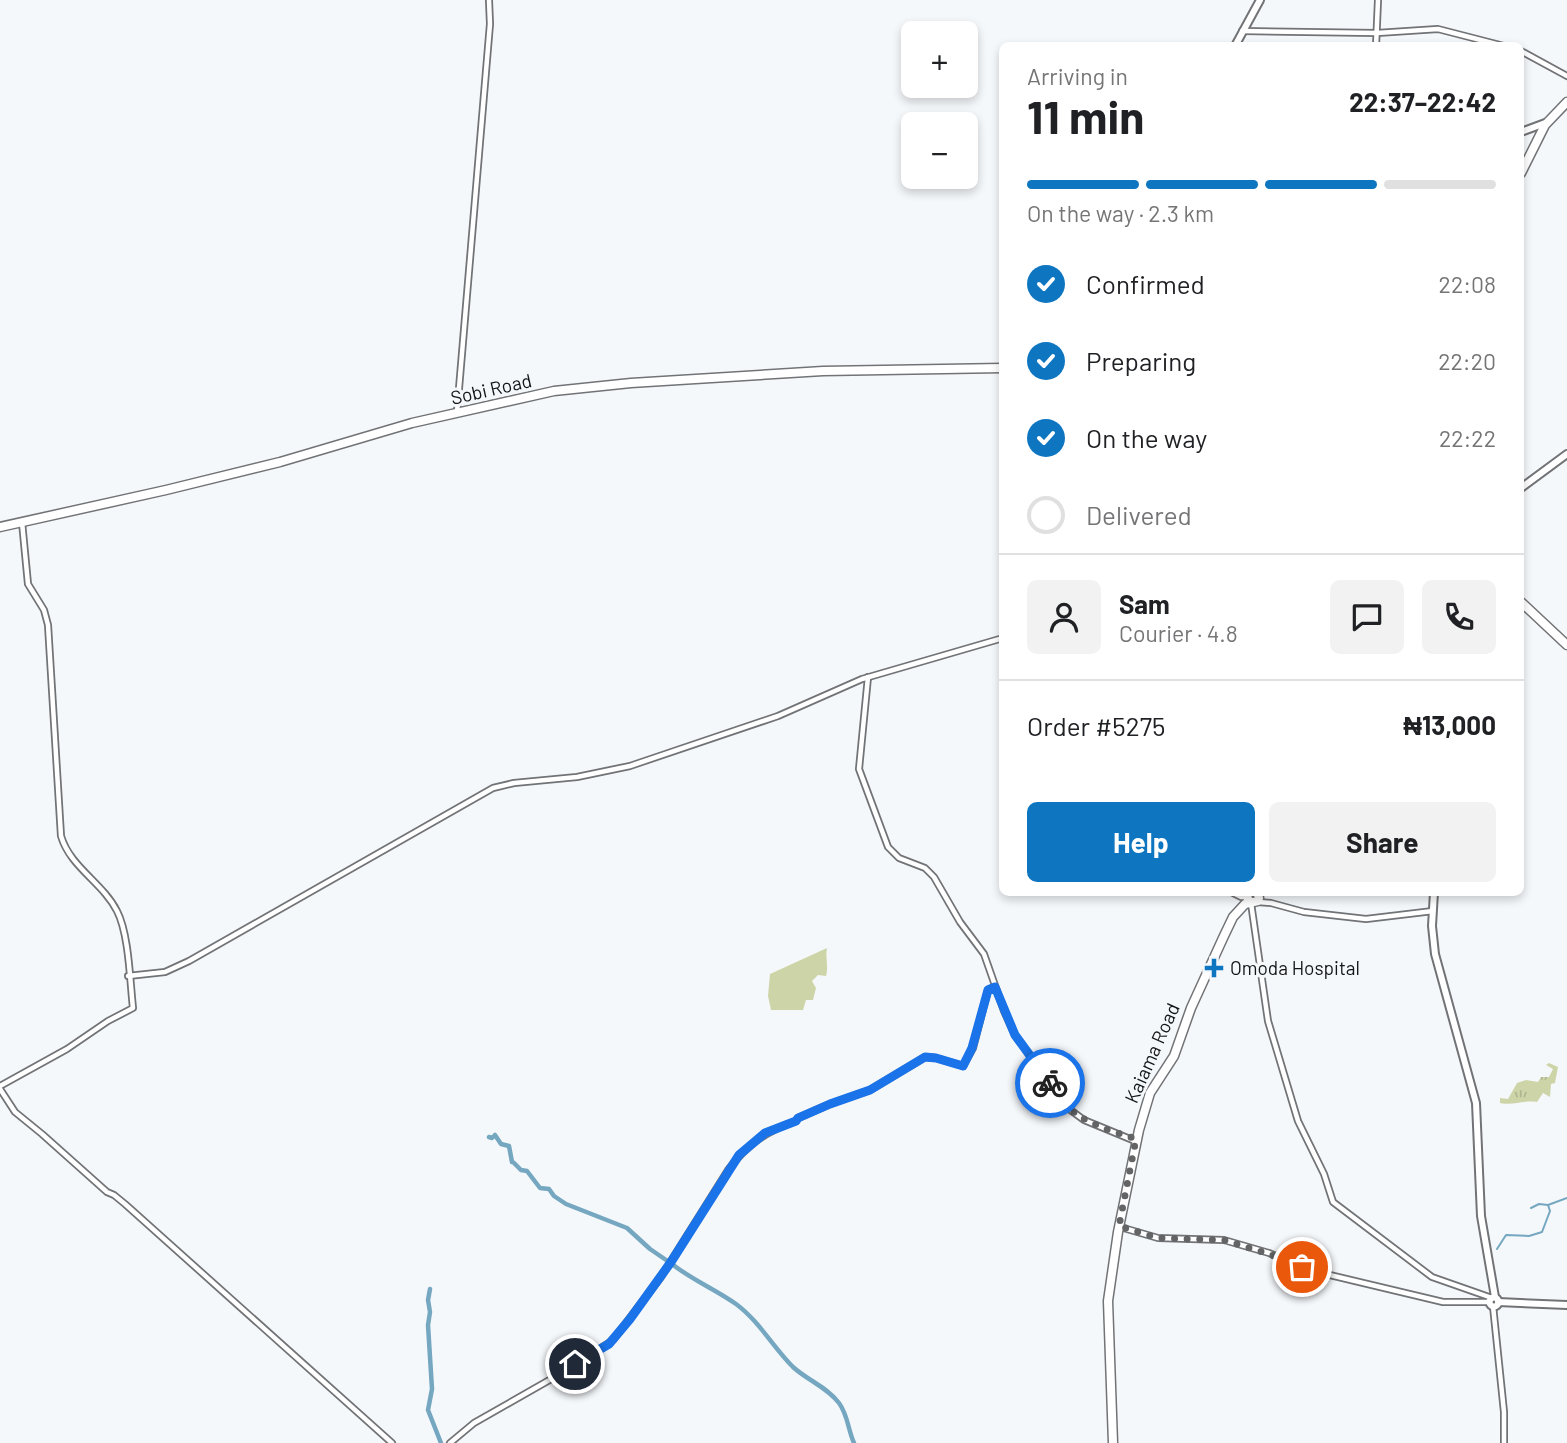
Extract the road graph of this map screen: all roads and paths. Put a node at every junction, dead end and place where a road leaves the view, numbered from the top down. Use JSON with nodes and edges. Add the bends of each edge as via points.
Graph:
{"nodes":[{"id":1,"x":489,"y":0,"type":"edge"},
{"id":2,"x":1259,"y":0,"type":"edge"},
{"id":3,"x":1378,"y":0,"type":"edge"},
{"id":4,"x":1242,"y":31,"type":"junction"},
{"id":5,"x":1377,"y":33,"type":"junction"},
{"id":6,"x":1235,"y":42,"type":"edge"},
{"id":7,"x":1376,"y":42,"type":"edge"},
{"id":8,"x":1488,"y":42,"type":"edge"},
{"id":9,"x":1524,"y":53,"type":"edge"},
{"id":10,"x":1567,"y":76,"type":"edge"},
{"id":11,"x":1567,"y":100,"type":"edge"},
{"id":12,"x":1545,"y":124,"type":"junction"},
{"id":13,"x":1524,"y":132,"type":"edge"},
{"id":14,"x":1524,"y":165,"type":"edge"},
{"id":15,"x":999,"y":368,"type":"edge"},
{"id":16,"x":457,"y":413,"type":"junction"},
{"id":17,"x":1567,"y":454,"type":"edge"},
{"id":18,"x":1524,"y":486,"type":"edge"},
{"id":19,"x":22,"y":522,"type":"junction"},
{"id":20,"x":0,"y":527,"type":"edge"},
{"id":21,"x":1524,"y":606,"type":"edge"},
{"id":22,"x":999,"y":639,"type":"edge"},
{"id":23,"x":1567,"y":647,"type":"edge"},
{"id":24,"x":868,"y":677,"type":"junction"},
{"id":25,"x":1434,"y":896,"type":"edge"},
{"id":26,"x":1254,"y":898,"type":"edge"},
{"id":27,"x":1433,"y":911,"type":"junction"},
{"id":28,"x":128,"y":976,"type":"junction"},
{"id":29,"x":995,"y":987,"type":"junction"},
{"id":30,"x":0,"y":1087,"type":"edge"},
{"id":31,"x":1135,"y":1140,"type":"junction"},
{"id":32,"x":1118,"y":1226,"type":"junction"},
{"id":33,"x":1493,"y":1300,"type":"junction"},
{"id":34,"x":1567,"y":1305,"type":"edge"},
{"id":35,"x":392,"y":1443,"type":"edge"},
{"id":36,"x":450,"y":1443,"type":"edge"},
{"id":37,"x":1112,"y":1443,"type":"edge"},
{"id":38,"x":1504,"y":1443,"type":"edge"}],
"edges":[{"from":1,"to":16,"type":"street"},
{"from":2,"to":4,"type":"main road"},
{"from":3,"to":5,"type":"street"},
{"from":4,"to":5,"type":"street"},
{"from":4,"to":6,"type":"main road"},
{"from":5,"to":7,"type":"street"},
{"from":5,"to":8,"type":"street","via":[[1438,29]]},
{"from":9,"to":10,"type":"street"},
{"from":11,"to":12,"type":"highway"},
{"from":12,"to":13,"type":"main road"},
{"from":12,"to":14,"type":"highway"},
{"from":15,"to":16,"type":"highway","name":"Sobi Road","via":[[843,370],[572,388]]},
{"from":16,"to":19,"type":"highway","name":"Sobi Road","via":[[140,497]]},
{"from":17,"to":18,"type":"main road"},
{"from":19,"to":20,"type":"highway","name":"Sobi Road"},
{"from":19,"to":28,"type":"street","via":[[29,584],[48,625],[61,836],[78,865],[117,911]]},
{"from":21,"to":23,"type":"highway"},
{"from":22,"to":24,"type":"street"},
{"from":24,"to":28,"type":"street","via":[[778,716],[629,766],[496,787],[189,961],[165,971]]},
{"from":24,"to":29,"type":"street","via":[[859,769],[878,821],[894,854],[934,877],[982,952]]},
{"from":25,"to":27,"type":"main road"},
{"from":26,"to":27,"type":"street","via":[[1304,912],[1366,919]]},
{"from":26,"to":31,"type":"highway","name":"Kaiama Road","via":[[1236,914],[1223,938],[1174,1056],[1148,1097]]},
{"from":26,"to":33,"type":"street","via":[[1268,1021],[1298,1121],[1331,1199],[1432,1277]]},
{"from":27,"to":33,"type":"main road","via":[[1435,954],[1476,1103],[1481,1216]]},
{"from":28,"to":30,"type":"street","via":[[132,1010]]},
{"from":29,"to":31,"type":"street","via":[[1015,1035],[1069,1109],[1084,1120]]},
{"from":29,"to":36,"type":"street","via":[[988,990],[963,1066],[925,1057],[870,1090],[755,1140],[739,1155],[661,1277],[613,1339],[474,1423]]},
{"from":30,"to":35,"type":"street","via":[[20,1117],[125,1204]]},
{"from":31,"to":32,"type":"highway","name":"Kaiama Road"},
{"from":32,"to":33,"type":"street","via":[[1158,1238],[1224,1240],[1309,1270],[1443,1302]]},
{"from":32,"to":37,"type":"highway","name":"Kaiama Road","via":[[1108,1309]]},
{"from":33,"to":34,"type":"main road"},
{"from":33,"to":38,"type":"street"}]}
